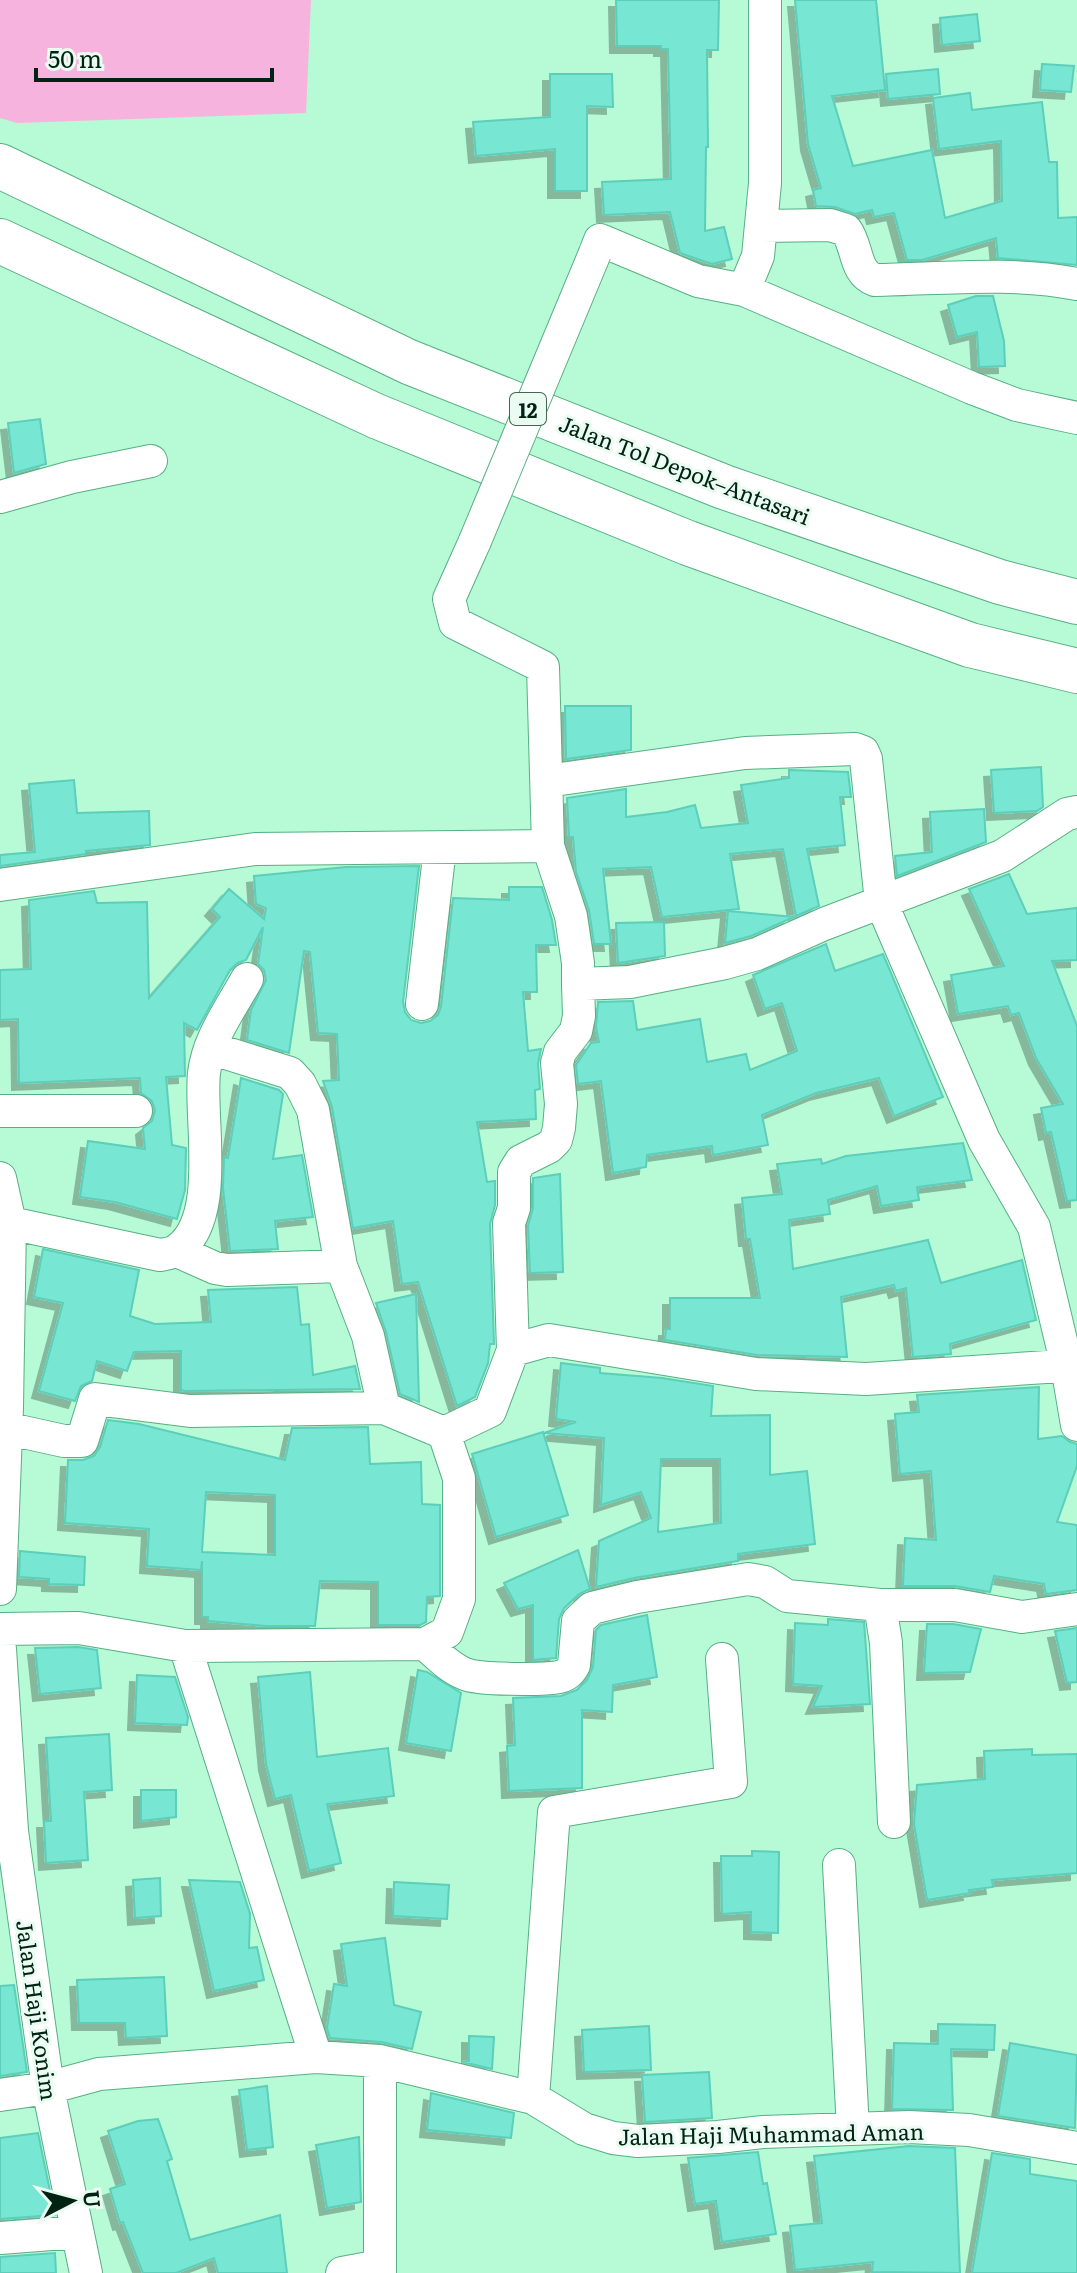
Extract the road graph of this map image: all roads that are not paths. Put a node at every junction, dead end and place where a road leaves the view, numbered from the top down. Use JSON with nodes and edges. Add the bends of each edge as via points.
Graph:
{"nodes":[{"id":1,"x":765,"y":0,"type":"edge"},
{"id":2,"x":0,"y":166,"type":"edge"},
{"id":3,"x":762,"y":226,"type":"junction"},
{"id":4,"x":0,"y":241,"type":"edge"},
{"id":5,"x":1077,"y":284,"type":"edge"},
{"id":6,"x":744,"y":290,"type":"junction"},
{"id":7,"x":1077,"y":418,"type":"edge"},
{"id":8,"x":151,"y":461,"type":"dead end"},
{"id":9,"x":0,"y":497,"type":"edge"},
{"id":10,"x":1077,"y":602,"type":"edge"},
{"id":11,"x":1077,"y":671,"type":"edge"},
{"id":12,"x":547,"y":781,"type":"junction"},
{"id":13,"x":1077,"y":812,"type":"edge"},
{"id":14,"x":548,"y":846,"type":"junction"},
{"id":15,"x":440,"y":848,"type":"junction"},
{"id":16,"x":0,"y":885,"type":"edge"},
{"id":17,"x":881,"y":902,"type":"junction"},
{"id":18,"x":247,"y":979,"type":"dead end"},
{"id":19,"x":578,"y":984,"type":"junction"},
{"id":20,"x":422,"y":1004,"type":"dead end"},
{"id":21,"x":210,"y":1048,"type":"junction"},
{"id":22,"x":0,"y":1111,"type":"edge"},
{"id":23,"x":136,"y":1111,"type":"dead end"},
{"id":24,"x":0,"y":1178,"type":"edge"},
{"id":25,"x":10,"y":1223,"type":"junction"},
{"id":26,"x":177,"y":1251,"type":"junction"},
{"id":27,"x":341,"y":1266,"type":"junction"},
{"id":28,"x":513,"y":1350,"type":"junction"},
{"id":29,"x":1072,"y":1366,"type":"edge"},
{"id":30,"x":384,"y":1408,"type":"junction"},
{"id":31,"x":4,"y":1414,"type":"edge"},
{"id":32,"x":1077,"y":1425,"type":"edge"},
{"id":33,"x":444,"y":1433,"type":"junction"},
{"id":34,"x":0,"y":1589,"type":"edge"},
{"id":35,"x":880,"y":1605,"type":"junction"},
{"id":36,"x":1077,"y":1609,"type":"edge"},
{"id":37,"x":0,"y":1629,"type":"edge"},
{"id":38,"x":425,"y":1644,"type":"junction"},
{"id":39,"x":185,"y":1646,"type":"junction"},
{"id":40,"x":0,"y":1649,"type":"edge"},
{"id":41,"x":722,"y":1659,"type":"dead end"},
{"id":42,"x":894,"y":1822,"type":"dead end"},
{"id":43,"x":6,"y":1831,"type":"edge"},
{"id":44,"x":839,"y":1865,"type":"dead end"},
{"id":45,"x":316,"y":2057,"type":"junction"},
{"id":46,"x":380,"y":2061,"type":"junction"},
{"id":47,"x":48,"y":2088,"type":"junction"},
{"id":48,"x":0,"y":2095,"type":"edge"},
{"id":49,"x":533,"y":2098,"type":"junction"},
{"id":50,"x":853,"y":2129,"type":"junction"},
{"id":51,"x":1077,"y":2148,"type":"edge"},
{"id":52,"x":77,"y":2232,"type":"junction"},
{"id":53,"x":0,"y":2238,"type":"edge"},
{"id":54,"x":380,"y":2270,"type":"edge"},
{"id":55,"x":86,"y":2273,"type":"edge"},
{"id":56,"x":342,"y":2273,"type":"edge"}],
"edges":[{"from":1,"to":3,"type":"street"},
{"from":2,"to":10,"type":"highway","name":"Jalan Tol Depok–Antasari","number":"12","via":[[409,362],[724,487],[1000,582]]},
{"from":3,"to":5,"type":"street","via":[[830,225],[846,230],[861,269],[875,280],[1030,277]]},
{"from":3,"to":6,"type":"street","via":[[758,256]]},
{"from":4,"to":11,"type":"highway","via":[[376,416],[688,543],[970,645]]},
{"from":6,"to":7,"type":"street","via":[[972,388]]},
{"from":6,"to":12,"type":"street","bridge":true,"via":[[698,281],[600,240],[449,599],[455,623],[543,667]]},
{"from":8,"to":9,"type":"street"},
{"from":12,"to":14,"type":"street"},
{"from":12,"to":17,"type":"street","via":[[745,753],[861,750]]},
{"from":13,"to":17,"type":"street","via":[[1002,856]]},
{"from":14,"to":15,"type":"street"},
{"from":14,"to":19,"type":"street","via":[[571,916]]},
{"from":15,"to":16,"type":"street","via":[[255,849]]},
{"from":15,"to":20,"type":"street"},
{"from":17,"to":19,"type":"street","via":[[725,963],[630,982]]},
{"from":17,"to":29,"type":"street","via":[[984,1140],[1034,1227]]},
{"from":18,"to":21,"type":"street"},
{"from":19,"to":28,"type":"street","via":[[576,1031],[557,1063],[561,1104],[556,1140],[521,1161],[514,1172],[509,1223]]},
{"from":21,"to":26,"type":"street","via":[[204,1074],[203,1202],[193,1231]]},
{"from":21,"to":27,"type":"street","via":[[290,1073],[300,1084],[313,1110]]},
{"from":22,"to":23,"type":"street"},
{"from":24,"to":25,"type":"street"},
{"from":25,"to":26,"type":"street","via":[[160,1255]]},
{"from":25,"to":31,"type":"street"},
{"from":26,"to":27,"type":"street","via":[[227,1270]]},
{"from":27,"to":30,"type":"street","via":[[368,1336]]},
{"from":28,"to":29,"type":"street","via":[[549,1340],[756,1374],[866,1379]]},
{"from":28,"to":33,"type":"street","via":[[490,1411]]},
{"from":29,"to":32,"type":"street"},
{"from":30,"to":31,"type":"street","via":[[190,1411],[95,1399],[82,1441],[64,1441]]},
{"from":30,"to":33,"type":"street"},
{"from":31,"to":34,"type":"street"},
{"from":33,"to":38,"type":"street","via":[[459,1478],[459,1599],[447,1632]]},
{"from":35,"to":36,"type":"street","via":[[955,1605],[1022,1617]]},
{"from":35,"to":38,"type":"street","via":[[787,1596],[765,1582],[748,1579],[637,1597],[592,1608],[578,1621],[574,1665],[559,1677],[466,1675]]},
{"from":35,"to":42,"type":"street"},
{"from":37,"to":39,"type":"street","via":[[79,1628]]},
{"from":38,"to":39,"type":"street"},
{"from":39,"to":45,"type":"street"},
{"from":40,"to":43,"type":"street","name":"Jalan Haji Konim"},
{"from":41,"to":49,"type":"street","via":[[731,1782],[554,1812]]},
{"from":43,"to":47,"type":"street","name":"Jalan Haji Konim"},
{"from":44,"to":50,"type":"street"},
{"from":45,"to":46,"type":"street","name":"Jalan Haji Muhammad Aman"},
{"from":45,"to":47,"type":"street","name":"Jalan Haji Muhammad Aman","via":[[99,2074]]},
{"from":46,"to":49,"type":"street","name":"Jalan Haji Muhammad Aman"},
{"from":46,"to":54,"type":"street"},
{"from":47,"to":48,"type":"street","name":"Jalan Haji Muhammad Aman"},
{"from":47,"to":52,"type":"street","name":"Jalan Haji Konim"},
{"from":49,"to":50,"type":"street","name":"Jalan Haji Muhammad Aman","via":[[584,2129],[613,2138]]},
{"from":50,"to":51,"type":"street","name":"Jalan Haji Muhammad Aman","via":[[969,2130]]},
{"from":52,"to":53,"type":"street"},
{"from":52,"to":55,"type":"street","name":"Jalan Haji Konim"},
{"from":54,"to":56,"type":"street"}]}
